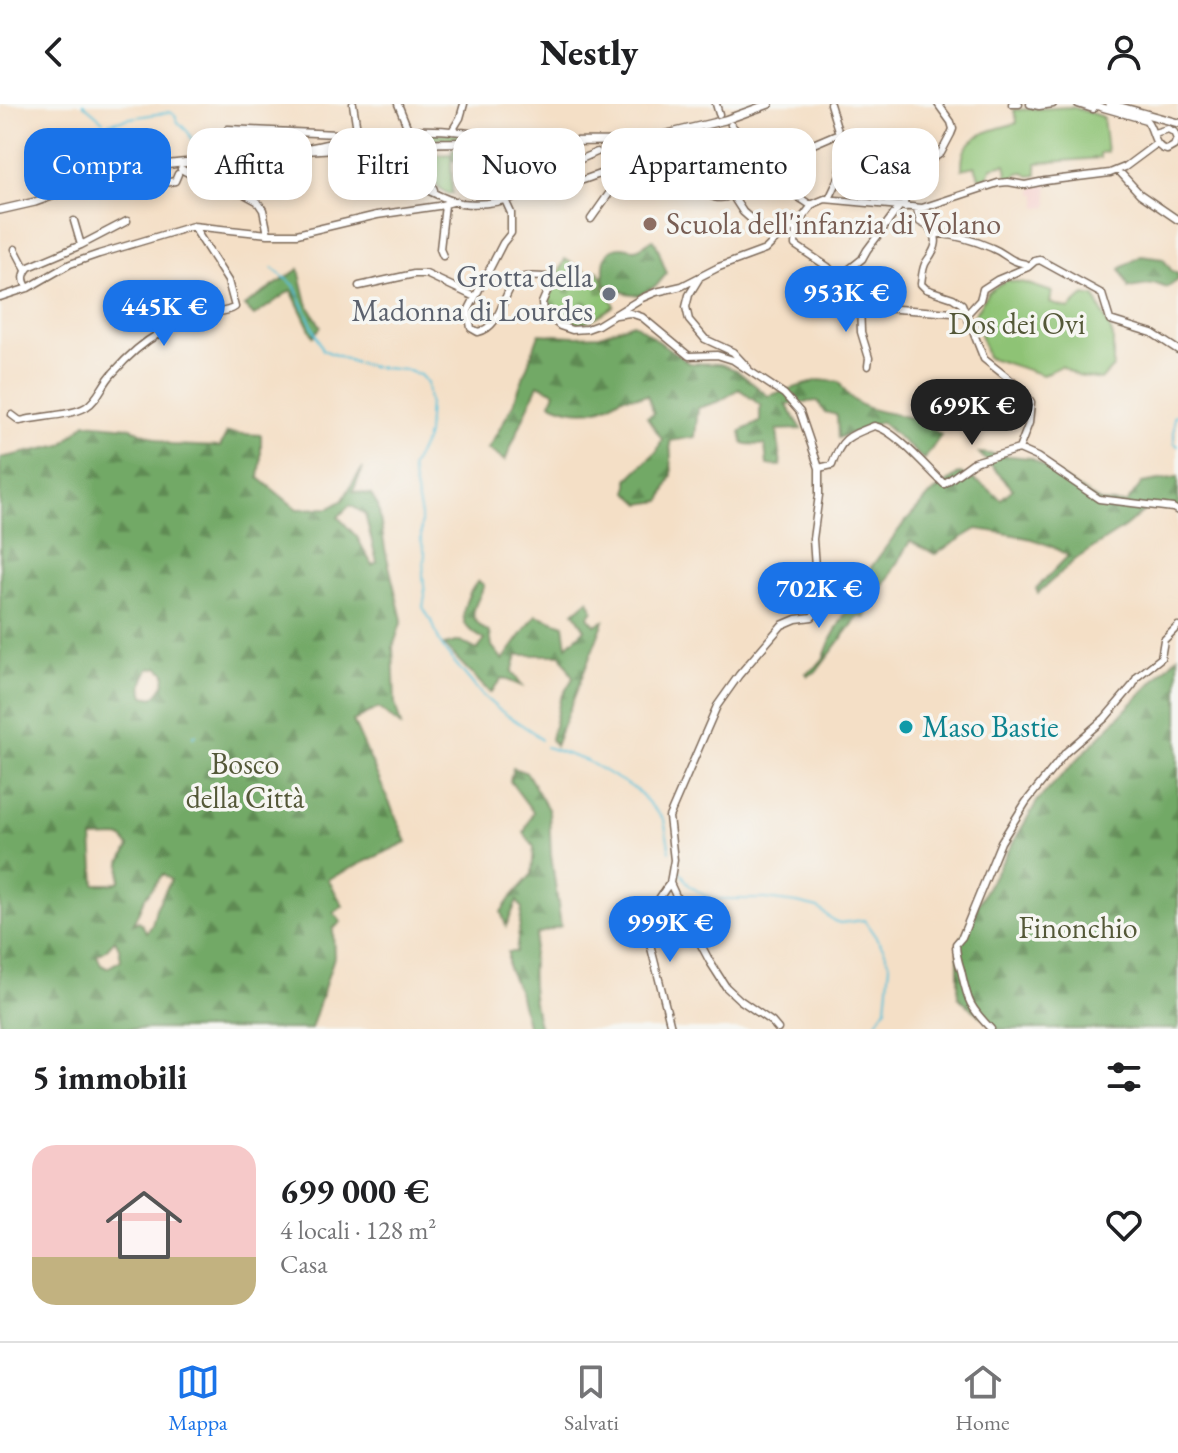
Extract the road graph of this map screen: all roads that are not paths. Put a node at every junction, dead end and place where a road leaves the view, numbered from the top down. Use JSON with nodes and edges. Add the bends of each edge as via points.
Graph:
{"nodes":[{"id":1,"x":353,"y":104,"type":"edge"},
{"id":2,"x":398,"y":104,"type":"edge"},
{"id":3,"x":464,"y":104,"type":"edge"},
{"id":4,"x":716,"y":104,"type":"edge"},
{"id":5,"x":769,"y":104,"type":"edge"},
{"id":6,"x":830,"y":104,"type":"edge"},
{"id":7,"x":938,"y":104,"type":"edge"},
{"id":8,"x":1012,"y":104,"type":"edge"},
{"id":9,"x":1019,"y":104,"type":"edge"},
{"id":10,"x":1030,"y":104,"type":"edge"},
{"id":11,"x":1053,"y":104,"type":"edge"},
{"id":12,"x":1078,"y":104,"type":"edge"},
{"id":13,"x":1090,"y":104,"type":"edge"},
{"id":14,"x":1110,"y":104,"type":"edge"},
{"id":15,"x":719,"y":114,"type":"dead end"},
{"id":16,"x":1125,"y":114,"type":"junction"},
{"id":17,"x":1178,"y":123,"type":"edge"},
{"id":18,"x":731,"y":125,"type":"dead end"},
{"id":19,"x":356,"y":128,"type":"edge"},
{"id":20,"x":408,"y":128,"type":"edge"},
{"id":21,"x":734,"y":128,"type":"edge"},
{"id":22,"x":837,"y":128,"type":"edge"},
{"id":23,"x":437,"y":131,"type":"edge"},
{"id":24,"x":452,"y":131,"type":"joint"},
{"id":25,"x":1154,"y":133,"type":"junction"},
{"id":26,"x":1177,"y":138,"type":"edge"},
{"id":27,"x":585,"y":142,"type":"edge"},
{"id":28,"x":453,"y":143,"type":"edge"},
{"id":29,"x":1156,"y":144,"type":"junction"},
{"id":30,"x":312,"y":150,"type":"edge"},
{"id":31,"x":1167,"y":150,"type":"junction"},
{"id":32,"x":1178,"y":150,"type":"edge"},
{"id":33,"x":597,"y":152,"type":"dead end"},
{"id":34,"x":585,"y":157,"type":"edge"},
{"id":35,"x":187,"y":162,"type":"edge"},
{"id":36,"x":1118,"y":170,"type":"junction"},
{"id":37,"x":171,"y":182,"type":"edge"},
{"id":38,"x":832,"y":192,"type":"edge"},
{"id":39,"x":437,"y":193,"type":"edge"},
{"id":40,"x":829,"y":199,"type":"junction"},
{"id":41,"x":505,"y":200,"type":"joint"},
{"id":42,"x":604,"y":200,"type":"edge"},
{"id":43,"x":735,"y":200,"type":"edge"},
{"id":44,"x":803,"y":200,"type":"edge"},
{"id":45,"x":456,"y":201,"type":"junction"},
{"id":46,"x":813,"y":204,"type":"junction"},
{"id":47,"x":445,"y":205,"type":"junction"},
{"id":48,"x":902,"y":206,"type":"junction"},
{"id":49,"x":917,"y":209,"type":"junction"},
{"id":50,"x":0,"y":210,"type":"edge"},
{"id":51,"x":591,"y":219,"type":"dead end"},
{"id":52,"x":1178,"y":220,"type":"edge"},
{"id":53,"x":74,"y":221,"type":"dead end"},
{"id":54,"x":127,"y":221,"type":"dead end"},
{"id":55,"x":193,"y":226,"type":"junction"},
{"id":56,"x":796,"y":226,"type":"junction"},
{"id":57,"x":935,"y":233,"type":"junction"},
{"id":58,"x":268,"y":234,"type":"junction"},
{"id":59,"x":775,"y":240,"type":"junction"},
{"id":60,"x":81,"y":245,"type":"junction"},
{"id":61,"x":15,"y":249,"type":"dead end"},
{"id":62,"x":443,"y":256,"type":"dead end"},
{"id":63,"x":1028,"y":267,"type":"junction"},
{"id":64,"x":26,"y":270,"type":"junction"},
{"id":65,"x":700,"y":277,"type":"junction"},
{"id":66,"x":838,"y":278,"type":"junction"},
{"id":67,"x":359,"y":286,"type":"dead end"},
{"id":68,"x":28,"y":288,"type":"junction"},
{"id":69,"x":0,"y":297,"type":"edge"},
{"id":70,"x":475,"y":297,"type":"junction"},
{"id":71,"x":860,"y":303,"type":"junction"},
{"id":72,"x":967,"y":314,"type":"junction"},
{"id":73,"x":608,"y":319,"type":"junction"},
{"id":74,"x":1178,"y":350,"type":"edge"},
{"id":75,"x":868,"y":366,"type":"dead end"},
{"id":76,"x":750,"y":373,"type":"junction"},
{"id":77,"x":12,"y":415,"type":"dead end"},
{"id":78,"x":1019,"y":449,"type":"junction"},
{"id":79,"x":819,"y":468,"type":"junction"},
{"id":80,"x":1178,"y":511,"type":"edge"},
{"id":81,"x":1178,"y":626,"type":"edge"},
{"id":82,"x":670,"y":883,"type":"junction"},
{"id":83,"x":669,"y":1029,"type":"edge"},
{"id":84,"x":778,"y":1029,"type":"edge"},
{"id":85,"x":991,"y":1029,"type":"edge"}],
"edges":[{"from":1,"to":19,"type":"street"},
{"from":2,"to":20,"type":"street"},
{"from":3,"to":24,"type":"street"},
{"from":4,"to":15,"type":"street"},
{"from":5,"to":27,"type":"main road","via":[[655,137]]},
{"from":6,"to":22,"type":"street"},
{"from":7,"to":48,"type":"street","via":[[953,129],[941,153],[914,172]]},
{"from":8,"to":9,"type":"street"},
{"from":10,"to":11,"type":"street"},
{"from":12,"to":16,"type":"street"},
{"from":13,"to":16,"type":"street"},
{"from":14,"to":17,"type":"main road"},
{"from":16,"to":25,"type":"street","via":[[1146,120]]},
{"from":18,"to":21,"type":"street"},
{"from":23,"to":24,"type":"street"},
{"from":25,"to":26,"type":"street","via":[[1168,129]]},
{"from":25,"to":29,"type":"street"},
{"from":26,"to":31,"type":"street"},
{"from":28,"to":30,"type":"main road","bridge":true},
{"from":29,"to":31,"type":"street"},
{"from":29,"to":36,"type":"street"},
{"from":31,"to":32,"type":"street"},
{"from":33,"to":34,"type":"street"},
{"from":35,"to":50,"type":"main road","via":[[133,169]]},
{"from":36,"to":49,"type":"street","via":[[1025,185],[998,183]]},
{"from":36,"to":52,"type":"street","via":[[1140,194]]},
{"from":37,"to":58,"type":"street","via":[[179,172],[235,189],[257,201]]},
{"from":38,"to":40,"type":"street"},
{"from":39,"to":45,"type":"street"},
{"from":40,"to":46,"type":"street"},
{"from":40,"to":48,"type":"street"},
{"from":41,"to":45,"type":"street"},
{"from":41,"to":70,"type":"street","via":[[511,233]]},
{"from":42,"to":51,"type":"street"},
{"from":43,"to":59,"type":"street"},
{"from":44,"to":46,"type":"street"},
{"from":45,"to":47,"type":"street"},
{"from":46,"to":56,"type":"street"},
{"from":47,"to":58,"type":"street","via":[[297,234]]},
{"from":47,"to":62,"type":"street"},
{"from":48,"to":49,"type":"street"},
{"from":48,"to":66,"type":"street","via":[[862,259]]},
{"from":49,"to":57,"type":"street","via":[[920,222]]},
{"from":53,"to":60,"type":"street"},
{"from":54,"to":60,"type":"street"},
{"from":55,"to":58,"type":"street"},
{"from":55,"to":68,"type":"street","via":[[70,264]]},
{"from":55,"to":77,"type":"street","via":[[228,281],[235,307],[205,314],[149,340],[83,409],[20,421]]},
{"from":56,"to":59,"type":"street"},
{"from":56,"to":66,"type":"street","via":[[795,245]]},
{"from":57,"to":63,"type":"street","via":[[982,244]]},
{"from":57,"to":72,"type":"street","via":[[936,245],[921,284],[953,298]]},
{"from":59,"to":65,"type":"street","via":[[765,250]]},
{"from":60,"to":64,"type":"street"},
{"from":61,"to":64,"type":"street"},
{"from":63,"to":72,"type":"street","via":[[983,289]]},
{"from":63,"to":74,"type":"street","via":[[1040,260],[1102,294],[1110,320],[1152,333]]},
{"from":64,"to":68,"type":"street"},
{"from":65,"to":73,"type":"street","via":[[642,298]]},
{"from":65,"to":76,"type":"street","via":[[689,295],[689,320],[705,339],[733,352]]},
{"from":66,"to":71,"type":"street","via":[[844,292]]},
{"from":67,"to":70,"type":"street","via":[[426,274]]},
{"from":68,"to":69,"type":"street"},
{"from":70,"to":73,"type":"street","via":[[468,320],[478,332],[493,323],[524,276],[546,277],[543,312],[560,326],[587,329]]},
{"from":71,"to":72,"type":"street"},
{"from":71,"to":75,"type":"street"},
{"from":72,"to":78,"type":"street","via":[[984,359],[1031,402]]},
{"from":73,"to":76,"type":"street","via":[[630,313],[642,317],[689,356],[717,355]]},
{"from":76,"to":79,"type":"street","via":[[784,394],[800,412]]},
{"from":78,"to":79,"type":"street","via":[[974,462],[944,484],[904,445],[874,426],[843,441],[832,465]]},
{"from":78,"to":80,"type":"street","via":[[1099,499]]},
{"from":79,"to":82,"type":"street","via":[[813,539],[818,610],[812,617],[782,625],[717,706],[669,817],[674,860]]},
{"from":81,"to":85,"type":"street","via":[[1164,640],[1161,658],[1055,764],[1001,842],[956,944],[970,1005]]},
{"from":82,"to":83,"type":"street","via":[[648,925]]},
{"from":82,"to":84,"type":"street","via":[[726,987]]}]}
